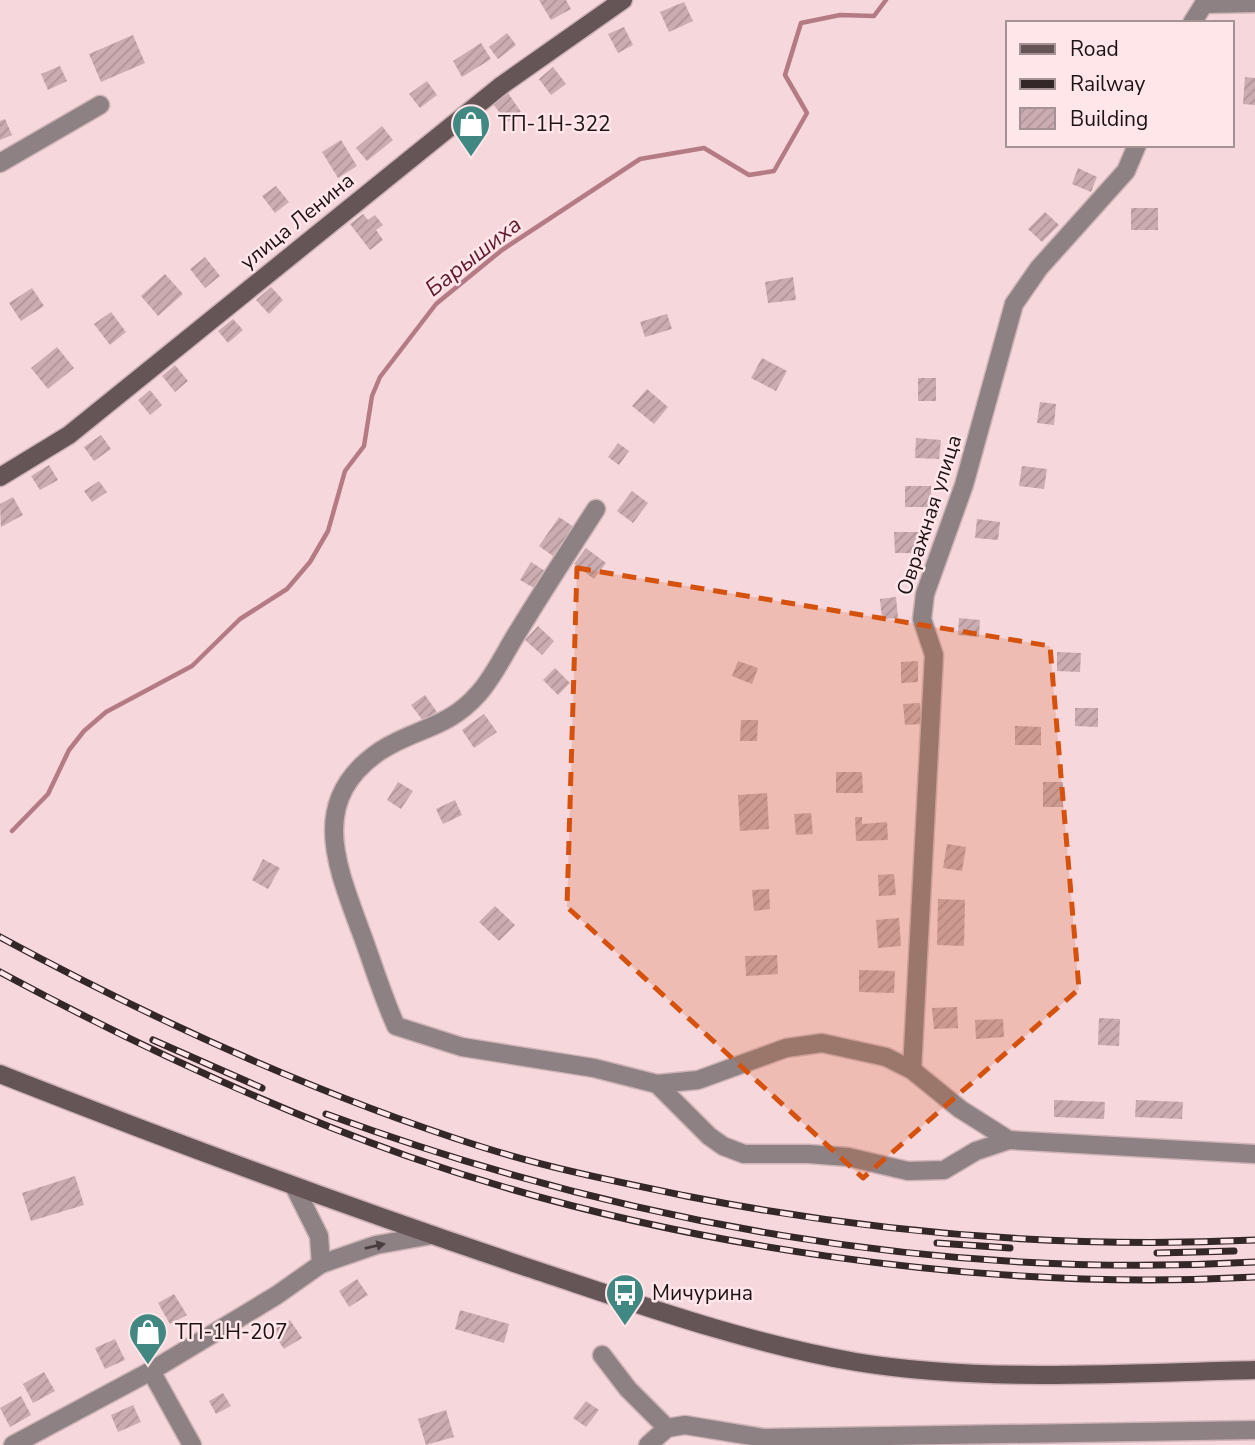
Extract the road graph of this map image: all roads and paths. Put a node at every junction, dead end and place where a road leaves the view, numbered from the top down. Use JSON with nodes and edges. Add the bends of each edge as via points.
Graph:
{"nodes":[{"id":1,"x":623,"y":0,"type":"edge"},
{"id":2,"x":1204,"y":2,"type":"edge"},
{"id":3,"x":1255,"y":3,"type":"edge"},
{"id":4,"x":1193,"y":21,"type":"edge"},
{"id":5,"x":100,"y":105,"type":"dead end"},
{"id":6,"x":1136,"y":147,"type":"edge"},
{"id":7,"x":0,"y":163,"type":"edge"},
{"id":8,"x":0,"y":477,"type":"edge"},
{"id":9,"x":596,"y":509,"type":"dead end"},
{"id":10,"x":912,"y":1070,"type":"junction"},
{"id":11,"x":0,"y":1074,"type":"edge"},
{"id":12,"x":657,"y":1084,"type":"junction"},
{"id":13,"x":1009,"y":1140,"type":"junction"},
{"id":14,"x":1255,"y":1154,"type":"edge"},
{"id":15,"x":295,"y":1188,"type":"junction"},
{"id":16,"x":432,"y":1235,"type":"junction"},
{"id":17,"x":321,"y":1264,"type":"junction"},
{"id":18,"x":603,"y":1355,"type":"dead end"},
{"id":19,"x":1255,"y":1370,"type":"edge"},
{"id":20,"x":151,"y":1371,"type":"junction"},
{"id":21,"x":667,"y":1429,"type":"junction"},
{"id":22,"x":1255,"y":1430,"type":"edge"},
{"id":23,"x":13,"y":1445,"type":"edge"},
{"id":24,"x":192,"y":1445,"type":"edge"},
{"id":25,"x":648,"y":1445,"type":"edge"}],
"edges":[{"from":1,"to":8,"type":"main road","name":"улица Ленина","via":[[502,85],[69,435]]},
{"from":2,"to":3,"type":"street"},
{"from":2,"to":4,"type":"street"},
{"from":5,"to":7,"type":"street"},
{"from":6,"to":10,"type":"street","name":"Овражная улица","via":[[1126,171],[1039,268],[1014,304],[964,485],[925,594],[922,619],[934,655]]},
{"from":9,"to":12,"type":"street","via":[[480,692],[452,718],[396,741],[366,761],[345,781],[332,830],[338,871],[396,1026],[462,1047],[594,1068]]},
{"from":10,"to":12,"type":"street","via":[[886,1057],[822,1043],[786,1048],[698,1080]]},
{"from":10,"to":13,"type":"street","via":[[960,1109]]},
{"from":11,"to":15,"type":"main road"},
{"from":12,"to":13,"type":"street","via":[[709,1136],[744,1154],[848,1157],[908,1171],[944,1170]]},
{"from":13,"to":14,"type":"street"},
{"from":15,"to":16,"type":"main road"},
{"from":15,"to":17,"type":"street","via":[[319,1236]]},
{"from":17,"to":16,"type":"street","one_way":true,"via":[[341,1254]]},
{"from":16,"to":19,"type":"main road","via":[[763,1341],[856,1362],[933,1371]]},
{"from":17,"to":20,"type":"street"},
{"from":18,"to":21,"type":"street"},
{"from":20,"to":23,"type":"street"},
{"from":20,"to":24,"type":"street"},
{"from":21,"to":22,"type":"street","via":[[685,1425],[764,1438]]},
{"from":21,"to":25,"type":"street"}]}
